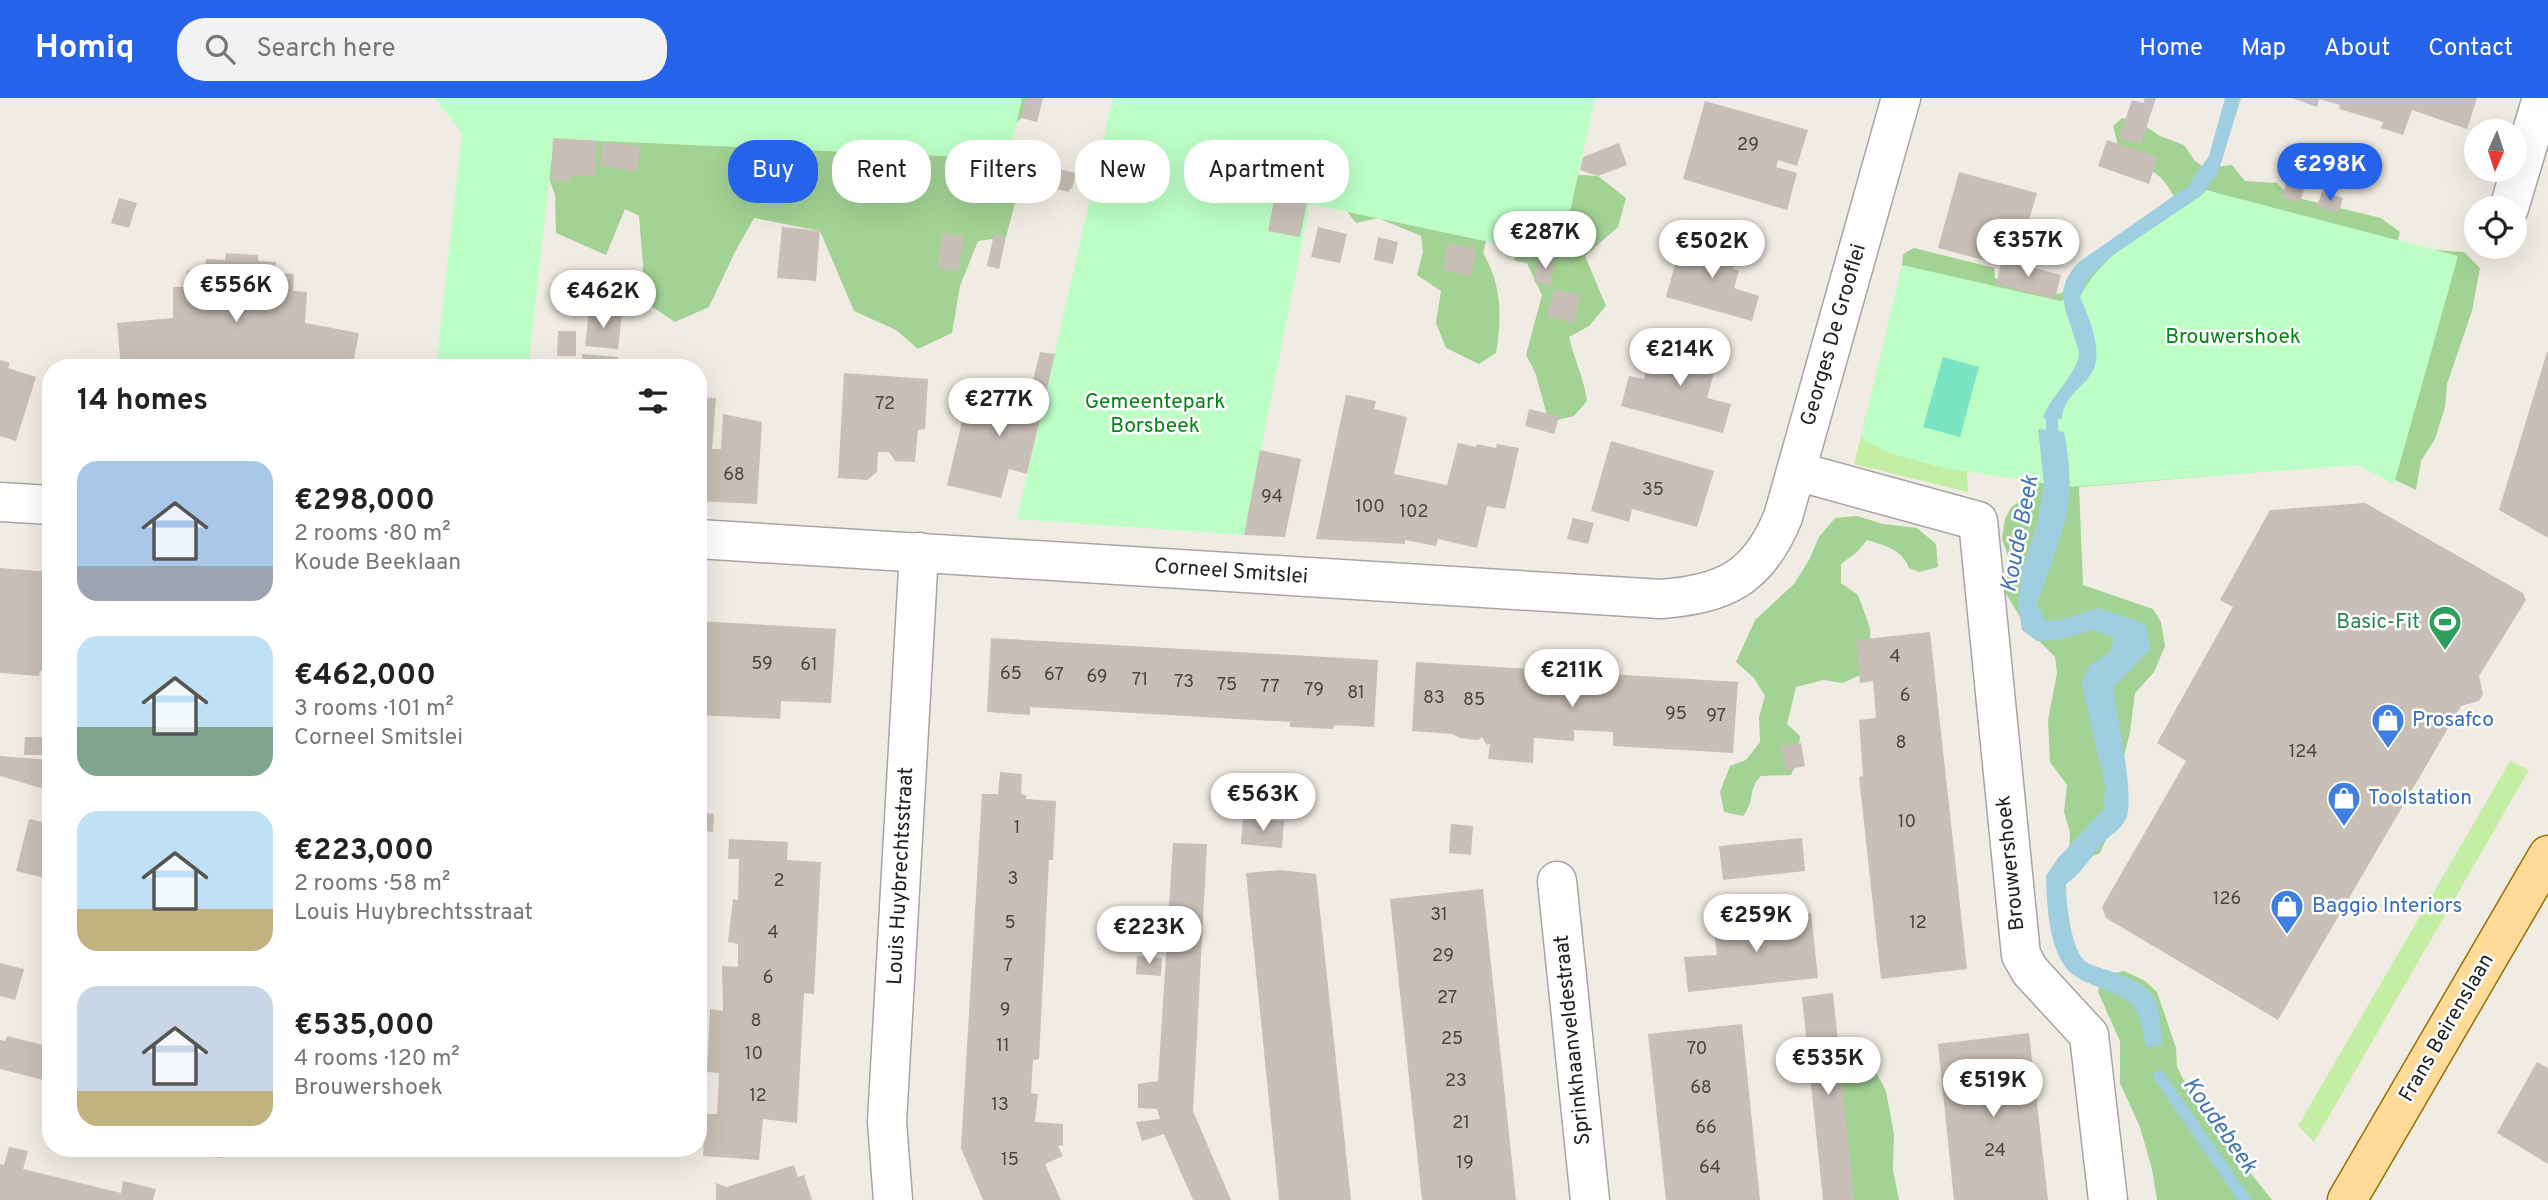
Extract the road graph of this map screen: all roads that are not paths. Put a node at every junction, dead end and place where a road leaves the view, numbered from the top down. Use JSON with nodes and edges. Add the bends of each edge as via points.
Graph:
{"nodes":[{"id":1,"x":1901,"y":98,"type":"edge"},
{"id":2,"x":2542,"y":98,"type":"edge"},
{"id":3,"x":2513,"y":196,"type":"edge"},
{"id":4,"x":1796,"y":471,"type":"junction"},
{"id":5,"x":0,"y":502,"type":"edge"},
{"id":6,"x":42,"y":504,"type":"edge"},
{"id":7,"x":707,"y":540,"type":"edge"},
{"id":8,"x":919,"y":552,"type":"junction"},
{"id":9,"x":1754,"y":566,"type":"joint"},
{"id":10,"x":2548,"y":856,"type":"edge"},
{"id":11,"x":1557,"y":881,"type":"dead end"},
{"id":12,"x":893,"y":1200,"type":"edge"},
{"id":13,"x":1590,"y":1200,"type":"edge"},
{"id":14,"x":2108,"y":1200,"type":"edge"},
{"id":15,"x":2347,"y":1200,"type":"edge"}],
"edges":[{"from":1,"to":4,"type":"street","name":"Georges De Grooflei"},
{"from":2,"to":3,"type":"street"},
{"from":4,"to":9,"type":"street","name":"Georges De Grooflei","via":[[1772,543]]},
{"from":4,"to":14,"type":"street","name":"Brouwershoek","via":[[1978,521],[2021,956],[2090,1035]]},
{"from":5,"to":6,"type":"street"},
{"from":7,"to":8,"type":"street","name":"Corneel Smitslei"},
{"from":8,"to":9,"type":"street","name":"Corneel Smitslei","via":[[1661,599],[1696,596],[1730,584]]},
{"from":8,"to":12,"type":"street","name":"Louis Huybrechtsstraat","via":[[887,1122]]},
{"from":10,"to":15,"type":"main road","name":"Frans Beirenslaan"},
{"from":11,"to":13,"type":"street","name":"Sprinkhaanveldestraat"}]}
